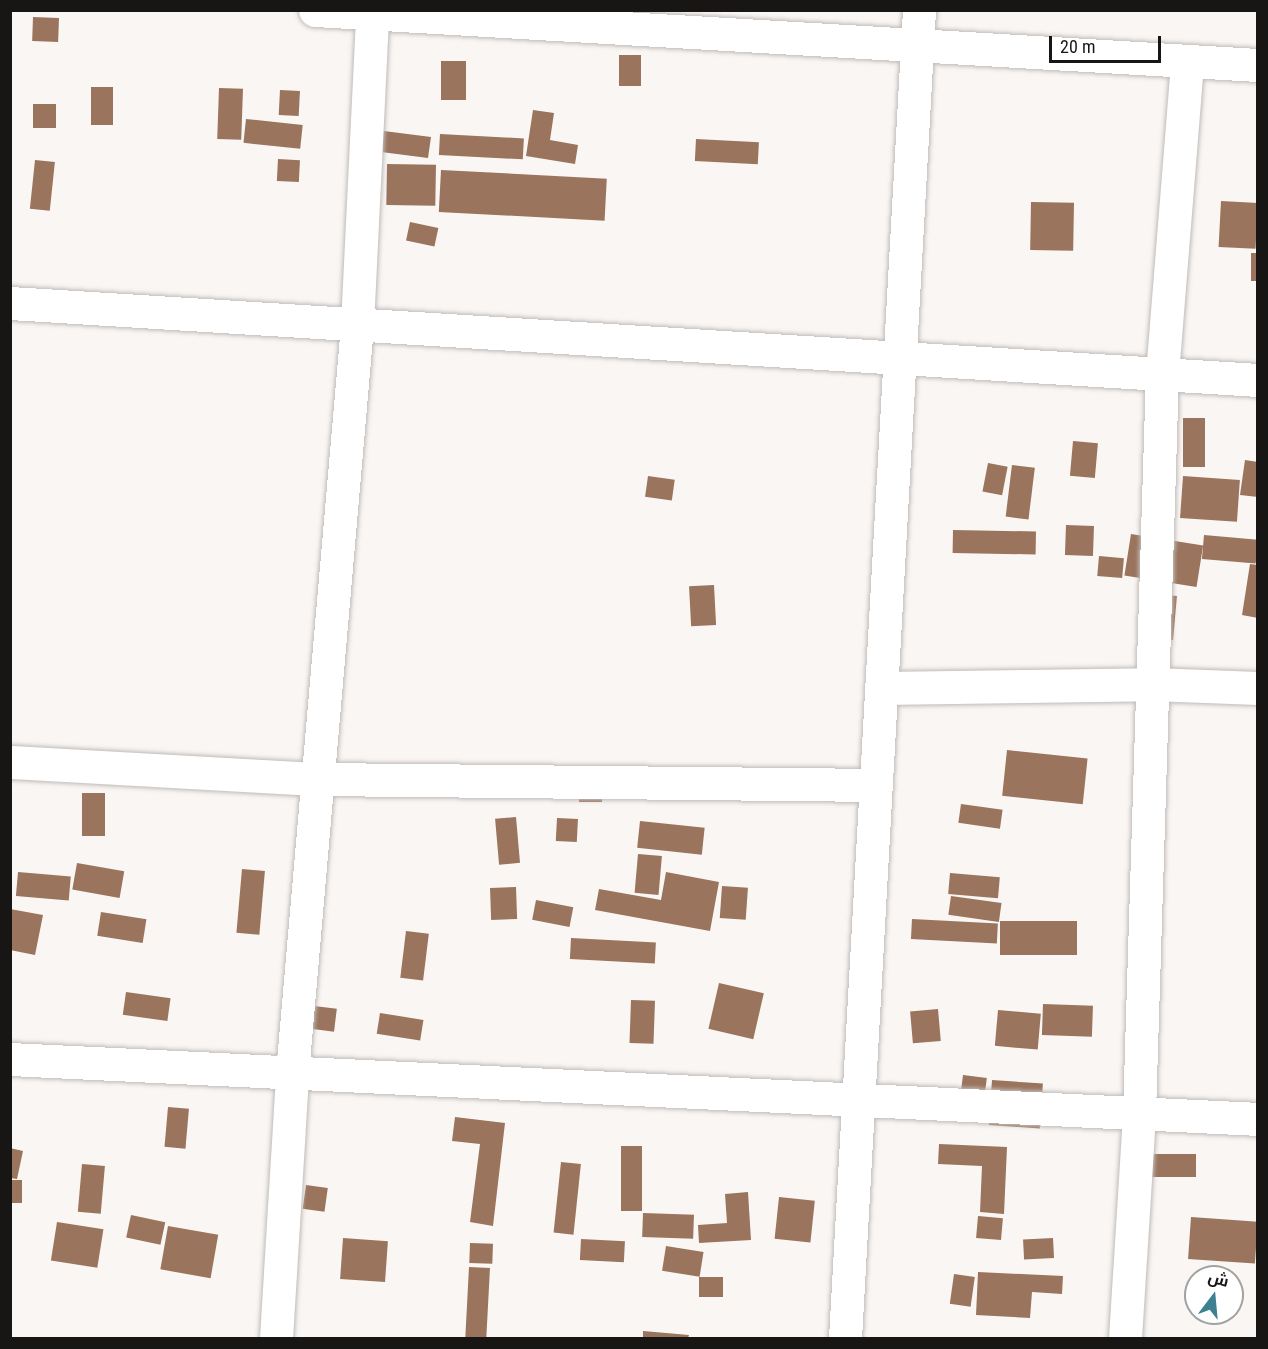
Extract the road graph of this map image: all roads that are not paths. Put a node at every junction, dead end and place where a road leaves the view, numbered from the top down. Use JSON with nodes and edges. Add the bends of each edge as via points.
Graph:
{"nodes":[{"id":1,"x":920,"y":10,"type":"edge"},
{"id":2,"x":331,"y":11,"type":"edge"},
{"id":3,"x":372,"y":14,"type":"junction"},
{"id":4,"x":918,"y":44,"type":"junction"},
{"id":5,"x":1187,"y":61,"type":"junction"},
{"id":6,"x":1257,"y":65,"type":"edge"},
{"id":7,"x":10,"y":303,"type":"edge"},
{"id":8,"x":357,"y":325,"type":"junction"},
{"id":9,"x":900,"y":358,"type":"junction"},
{"id":10,"x":1162,"y":374,"type":"junction"},
{"id":11,"x":1257,"y":380,"type":"edge"},
{"id":12,"x":1152,"y":684,"type":"junction"},
{"id":13,"x":1257,"y":687,"type":"edge"},
{"id":14,"x":881,"y":688,"type":"junction"},
{"id":15,"x":10,"y":762,"type":"edge"},
{"id":16,"x":317,"y":779,"type":"junction"},
{"id":17,"x":876,"y":785,"type":"junction"},
{"id":18,"x":10,"y":1059,"type":"edge"},
{"id":19,"x":292,"y":1073,"type":"junction"},
{"id":20,"x":858,"y":1100,"type":"junction"},
{"id":21,"x":1138,"y":1113,"type":"junction"},
{"id":22,"x":1257,"y":1119,"type":"edge"},
{"id":23,"x":276,"y":1338,"type":"edge"},
{"id":24,"x":845,"y":1338,"type":"edge"},
{"id":25,"x":1125,"y":1338,"type":"edge"}],
"edges":[{"from":1,"to":4,"type":"street"},
{"from":2,"to":3,"type":"street"},
{"from":3,"to":4,"type":"street"},
{"from":3,"to":8,"type":"street"},
{"from":4,"to":5,"type":"street"},
{"from":4,"to":9,"type":"street"},
{"from":5,"to":6,"type":"street"},
{"from":5,"to":10,"type":"street"},
{"from":7,"to":8,"type":"street"},
{"from":8,"to":9,"type":"street"},
{"from":8,"to":16,"type":"street"},
{"from":9,"to":10,"type":"street"},
{"from":9,"to":14,"type":"street"},
{"from":10,"to":11,"type":"street"},
{"from":10,"to":12,"type":"street"},
{"from":12,"to":13,"type":"street"},
{"from":12,"to":14,"type":"street"},
{"from":12,"to":21,"type":"street"},
{"from":14,"to":17,"type":"street"},
{"from":15,"to":16,"type":"street"},
{"from":16,"to":17,"type":"street"},
{"from":16,"to":19,"type":"street"},
{"from":17,"to":20,"type":"street"},
{"from":18,"to":19,"type":"street"},
{"from":19,"to":20,"type":"street"},
{"from":19,"to":23,"type":"street"},
{"from":20,"to":21,"type":"street"},
{"from":20,"to":24,"type":"street"},
{"from":21,"to":22,"type":"street"},
{"from":21,"to":25,"type":"street"}]}
